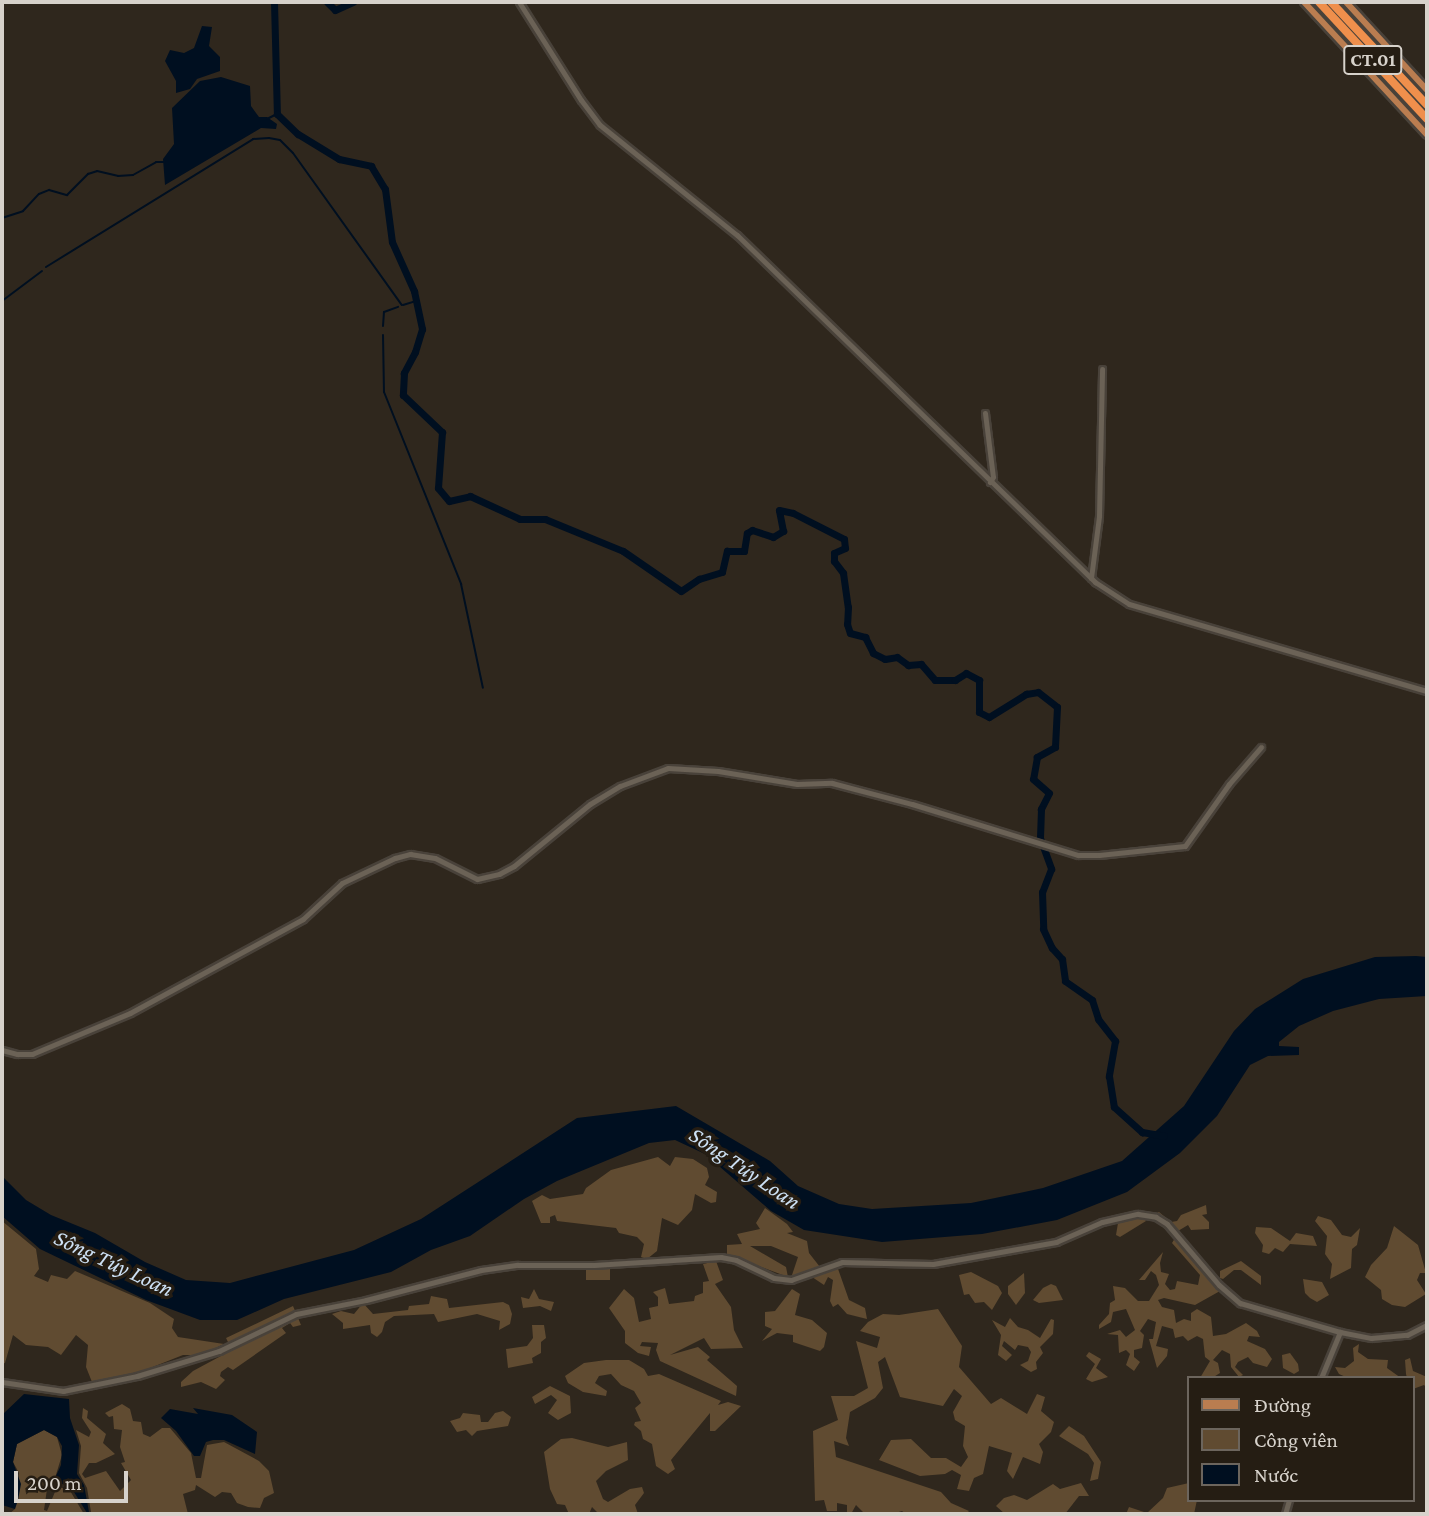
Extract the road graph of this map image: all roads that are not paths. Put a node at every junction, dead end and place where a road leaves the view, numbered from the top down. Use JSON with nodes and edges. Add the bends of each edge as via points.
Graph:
{"nodes":[{"id":1,"x":519,"y":2,"type":"edge"},
{"id":2,"x":1304,"y":2,"type":"edge"},
{"id":3,"x":1319,"y":2,"type":"edge"},
{"id":4,"x":1331,"y":2,"type":"edge"},
{"id":5,"x":1346,"y":2,"type":"edge"},
{"id":6,"x":1427,"y":90,"type":"edge"},
{"id":7,"x":1427,"y":105,"type":"edge"},
{"id":8,"x":1427,"y":119,"type":"edge"},
{"id":9,"x":1427,"y":135,"type":"edge"},
{"id":10,"x":1102,"y":369,"type":"dead end"},
{"id":11,"x":985,"y":413,"type":"dead end"},
{"id":12,"x":990,"y":482,"type":"junction"},
{"id":13,"x":1091,"y":578,"type":"junction"},
{"id":14,"x":1427,"y":691,"type":"edge"},
{"id":15,"x":1261,"y":747,"type":"dead end"},
{"id":16,"x":2,"y":1050,"type":"edge"},
{"id":17,"x":1427,"y":1325,"type":"edge"},
{"id":18,"x":1340,"y":1332,"type":"junction"},
{"id":19,"x":1322,"y":1376,"type":"edge"},
{"id":20,"x":2,"y":1382,"type":"edge"}],
"edges":[{"from":1,"to":12,"type":"street","via":[[600,125],[737,235]]},
{"from":2,"to":9,"type":"main road"},
{"from":3,"to":8,"type":"highway","number":"CT.01"},
{"from":4,"to":7,"type":"highway","number":"CT.01"},
{"from":5,"to":6,"type":"main road"},
{"from":10,"to":13,"type":"street","via":[[1099,516]]},
{"from":11,"to":12,"type":"street"},
{"from":12,"to":13,"type":"street"},
{"from":13,"to":14,"type":"street","via":[[1129,604]]},
{"from":15,"to":16,"type":"street","via":[[1185,846],[1099,855],[1078,855],[832,783],[797,784],[668,768],[620,786],[590,804],[499,874],[477,878],[435,858],[410,854],[395,858],[342,883],[303,919],[130,1013],[32,1054]]},
{"from":17,"to":18,"type":"street","via":[[1397,1337]]},
{"from":18,"to":19,"type":"street"},
{"from":18,"to":20,"type":"street","via":[[1235,1301],[1167,1224],[1138,1214],[1102,1222],[1056,1242],[940,1263],[842,1262],[791,1280],[721,1257],[481,1270],[296,1314],[208,1355],[137,1377],[63,1391]]}]}
